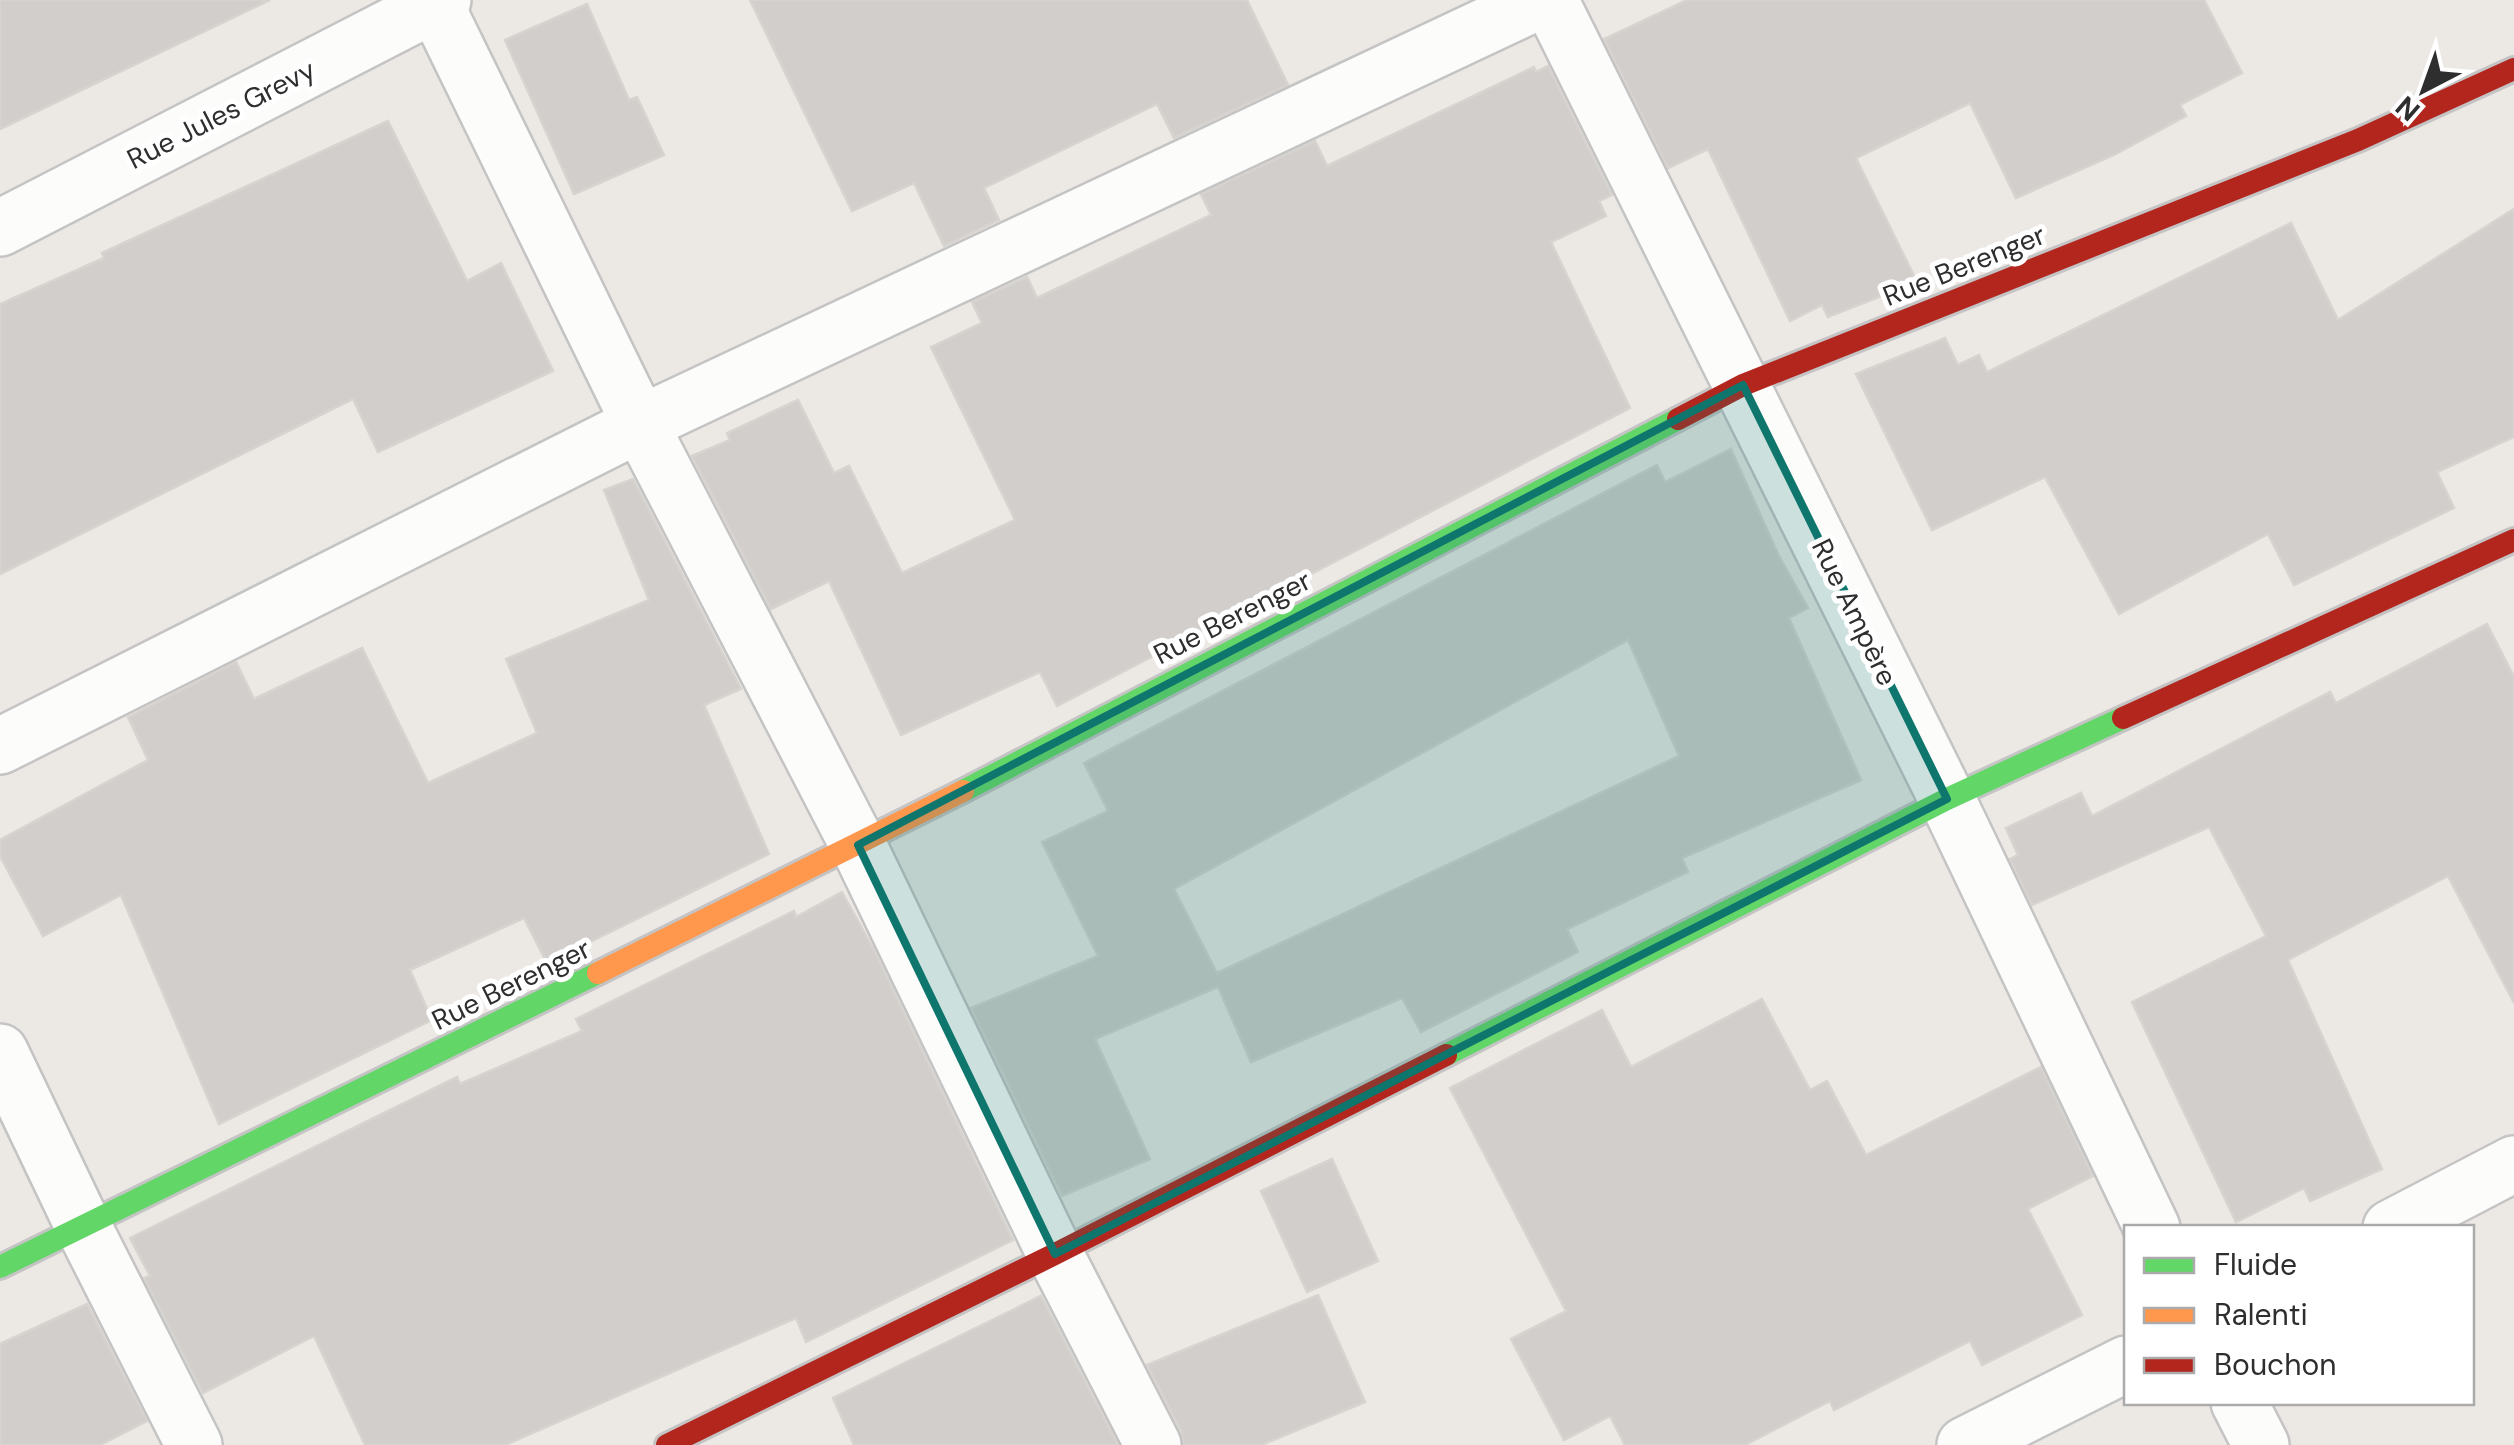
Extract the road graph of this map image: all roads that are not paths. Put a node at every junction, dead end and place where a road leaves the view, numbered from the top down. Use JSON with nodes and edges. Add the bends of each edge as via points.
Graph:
{"nodes":[{"id":1,"x":1540,"y":0,"type":"edge"},
{"id":2,"x":1550,"y":0,"type":"edge"},
{"id":3,"x":437,"y":1,"type":"edge"},
{"id":4,"x":2514,"y":68,"type":"edge"},
{"id":5,"x":0,"y":228,"type":"edge"},
{"id":6,"x":1742,"y":385,"type":"junction"},
{"id":7,"x":640,"y":424,"type":"junction"},
{"id":8,"x":2514,"y":540,"type":"edge"},
{"id":9,"x":0,"y":746,"type":"edge"},
{"id":10,"x":1947,"y":798,"type":"junction"},
{"id":11,"x":858,"y":845,"type":"junction"},
{"id":12,"x":0,"y":1052,"type":"edge"},
{"id":13,"x":2514,"y":1164,"type":"edge"},
{"id":14,"x":2151,"y":1225,"type":"edge"},
{"id":15,"x":2397,"y":1225,"type":"edge"},
{"id":16,"x":84,"y":1228,"type":"junction"},
{"id":17,"x":1055,"y":1254,"type":"junction"},
{"id":18,"x":0,"y":1267,"type":"edge"},
{"id":19,"x":2124,"y":1365,"type":"edge"},
{"id":20,"x":2241,"y":1405,"type":"edge"},
{"id":21,"x":194,"y":1445,"type":"edge"},
{"id":22,"x":666,"y":1445,"type":"edge"},
{"id":23,"x":1153,"y":1445,"type":"edge"},
{"id":24,"x":1965,"y":1445,"type":"edge"},
{"id":25,"x":2261,"y":1445,"type":"edge"}],
"edges":[{"from":1,"to":7,"type":"street"},
{"from":2,"to":6,"type":"street","name":"Rue Ampère"},
{"from":3,"to":5,"type":"street","name":"Rue Jules Grevy"},
{"from":3,"to":7,"type":"street"},
{"from":4,"to":6,"type":"street","name":"Rue Berenger","via":[[2358,140]]},
{"from":6,"to":10,"type":"street","name":"Rue Ampère"},
{"from":6,"to":11,"type":"street","name":"Rue Berenger"},
{"from":7,"to":9,"type":"street"},
{"from":7,"to":11,"type":"street"},
{"from":8,"to":10,"type":"street"},
{"from":10,"to":14,"type":"street","name":"Rue Ampère"},
{"from":10,"to":17,"type":"street"},
{"from":11,"to":16,"type":"street","name":"Rue Berenger"},
{"from":11,"to":17,"type":"street"},
{"from":12,"to":16,"type":"street"},
{"from":13,"to":15,"type":"street"},
{"from":16,"to":18,"type":"street","name":"Rue Berenger"},
{"from":16,"to":21,"type":"street"},
{"from":17,"to":22,"type":"street"},
{"from":17,"to":23,"type":"street"},
{"from":19,"to":24,"type":"street"},
{"from":20,"to":25,"type":"street"}]}
